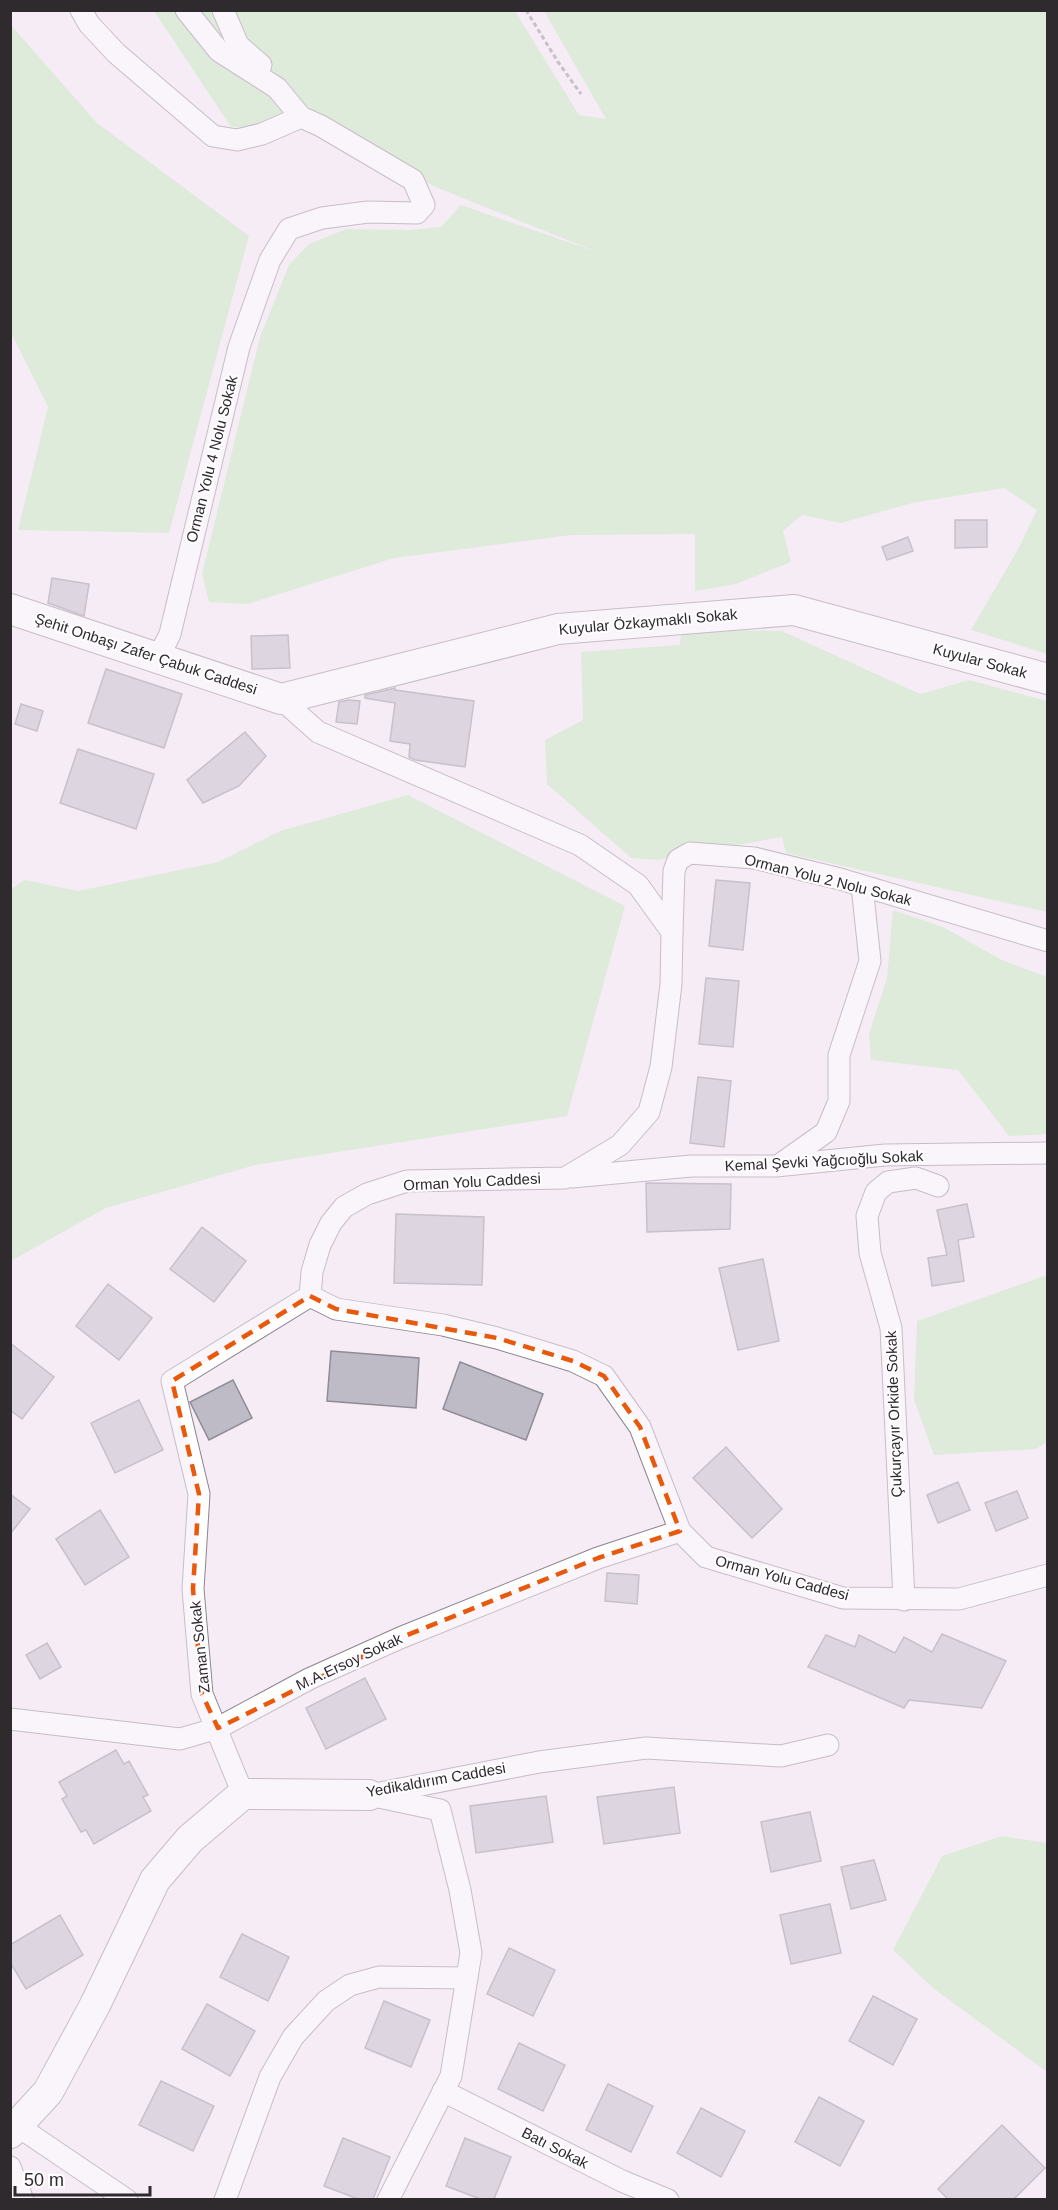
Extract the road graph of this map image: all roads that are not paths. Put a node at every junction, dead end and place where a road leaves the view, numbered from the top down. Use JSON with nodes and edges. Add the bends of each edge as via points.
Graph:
{"nodes":[{"id":1,"x":81,"y":10,"type":"edge"},
{"id":2,"x":186,"y":10,"type":"edge"},
{"id":3,"x":223,"y":10,"type":"edge"},
{"id":4,"x":301,"y":117,"type":"junction"},
{"id":5,"x":10,"y":609,"type":"edge"},
{"id":6,"x":912,"y":642,"type":"joint"},
{"id":7,"x":158,"y":658,"type":"junction"},
{"id":8,"x":1047,"y":679,"type":"edge"},
{"id":9,"x":281,"y":699,"type":"junction"},
{"id":10,"x":862,"y":886,"type":"junction"},
{"id":11,"x":672,"y":932,"type":"junction"},
{"id":12,"x":1047,"y":941,"type":"edge"},
{"id":13,"x":1047,"y":1153,"type":"edge"},
{"id":14,"x":776,"y":1166,"type":"junction"},
{"id":15,"x":565,"y":1178,"type":"junction"},
{"id":16,"x":938,"y":1186,"type":"dead end"},
{"id":17,"x":310,"y":1296,"type":"junction"},
{"id":18,"x":680,"y":1531,"type":"junction"},
{"id":19,"x":1047,"y":1575,"type":"edge"},
{"id":20,"x":904,"y":1599,"type":"junction"},
{"id":21,"x":10,"y":1719,"type":"edge"},
{"id":22,"x":218,"y":1728,"type":"junction"},
{"id":23,"x":828,"y":1745,"type":"dead end"},
{"id":24,"x":243,"y":1794,"type":"junction"},
{"id":25,"x":369,"y":1795,"type":"junction"},
{"id":26,"x":467,"y":1978,"type":"junction"},
{"id":27,"x":443,"y":2091,"type":"junction"},
{"id":28,"x":15,"y":2130,"type":"edge"},
{"id":29,"x":10,"y":2167,"type":"edge"},
{"id":30,"x":23,"y":2199,"type":"edge"},
{"id":31,"x":128,"y":2199,"type":"edge"},
{"id":32,"x":225,"y":2199,"type":"edge"},
{"id":33,"x":388,"y":2199,"type":"edge"},
{"id":34,"x":668,"y":2199,"type":"edge"}],
"edges":[{"from":1,"to":4,"type":"street","via":[[116,53],[213,136],[237,141]]},
{"from":2,"to":4,"type":"street","via":[[219,51],[277,88]]},
{"from":3,"to":4,"type":"street","via":[[238,45],[290,89]]},
{"from":4,"to":7,"type":"street","name":"Orman Yolu 4 Nolu Sokak","via":[[413,180],[424,206],[417,213],[368,212],[289,229],[270,260],[239,347],[170,634]]},
{"from":5,"to":7,"type":"street","name":"Şehit Onbaşı Zafer Çabuk Caddesi"},
{"from":6,"to":8,"type":"street","name":"Kuyular Sokak"},
{"from":6,"to":9,"type":"street","name":"Kuyular Özkaymaklı Sokak","via":[[794,610],[558,629]]},
{"from":7,"to":9,"type":"street","name":"Şehit Onbaşı Zafer Çabuk Caddesi"},
{"from":9,"to":11,"type":"street","via":[[318,732],[580,845],[638,885]]},
{"from":10,"to":11,"type":"street","name":"Orman Yolu 2 Nolu Sokak","via":[[754,858],[690,853],[678,860],[674,871]]},
{"from":10,"to":12,"type":"street","name":"Orman Yolu 2 Nolu Sokak"},
{"from":10,"to":14,"type":"street","via":[[870,961],[840,1055],[839,1101],[825,1132]]},
{"from":11,"to":15,"type":"street","name":"Orman Yolu Caddesi","via":[[663,1055],[650,1112],[620,1145]]},
{"from":13,"to":14,"type":"street","name":"Kemal Şevki Yağcıoğlu Sokak","via":[[885,1155]]},
{"from":14,"to":15,"type":"street","name":"Kemal Şevki Yağcıoğlu Sokak","via":[[692,1166]]},
{"from":15,"to":17,"type":"street","name":"Orman Yolu Caddesi","via":[[407,1181],[367,1194],[344,1207],[331,1223],[315,1263]]},
{"from":16,"to":20,"type":"street","name":"Çukurçayır Orkide Sokak","via":[[916,1178],[888,1182],[876,1192],[867,1216],[870,1253],[891,1328]]},
{"from":17,"to":18,"type":"street","name":"Orman Yolu Caddesi","via":[[336,1309],[443,1325],[497,1338],[573,1361],[604,1376],[640,1426]]},
{"from":17,"to":22,"type":"street","name":"Zaman Sokak","via":[[172,1381],[199,1494],[195,1611],[202,1694]]},
{"from":18,"to":20,"type":"street","name":"Orman Yolu Caddesi","via":[[706,1557],[785,1582],[843,1598]]},
{"from":18,"to":22,"type":"street","name":"M.A.Ersoy Sokak","via":[[598,1558],[400,1638]]},
{"from":19,"to":20,"type":"street","name":"Orman Yolu Caddesi","via":[[959,1599]]},
{"from":21,"to":22,"type":"street","name":"M.A.Ersoy Sokak","via":[[180,1739]]},
{"from":22,"to":24,"type":"street","name":"Zaman Sokak"},
{"from":23,"to":25,"type":"street","name":"Yedikaldırım Caddesi","via":[[782,1756],[646,1748],[539,1762]]},
{"from":24,"to":25,"type":"street","name":"Yedikaldırım Caddesi"},
{"from":24,"to":28,"type":"street","via":[[190,1839],[154,1880],[95,2005],[48,2092]]},
{"from":25,"to":26,"type":"street","via":[[440,1810],[471,1953]]},
{"from":26,"to":27,"type":"street","via":[[451,2076]]},
{"from":26,"to":32,"type":"street","via":[[379,1977],[350,1985],[326,2001],[293,2037],[270,2077]]},
{"from":27,"to":33,"type":"street"},
{"from":27,"to":34,"type":"street","name":"Batı Sokak","via":[[622,2181]]},
{"from":28,"to":31,"type":"street"},
{"from":29,"to":30,"type":"street"}]}
